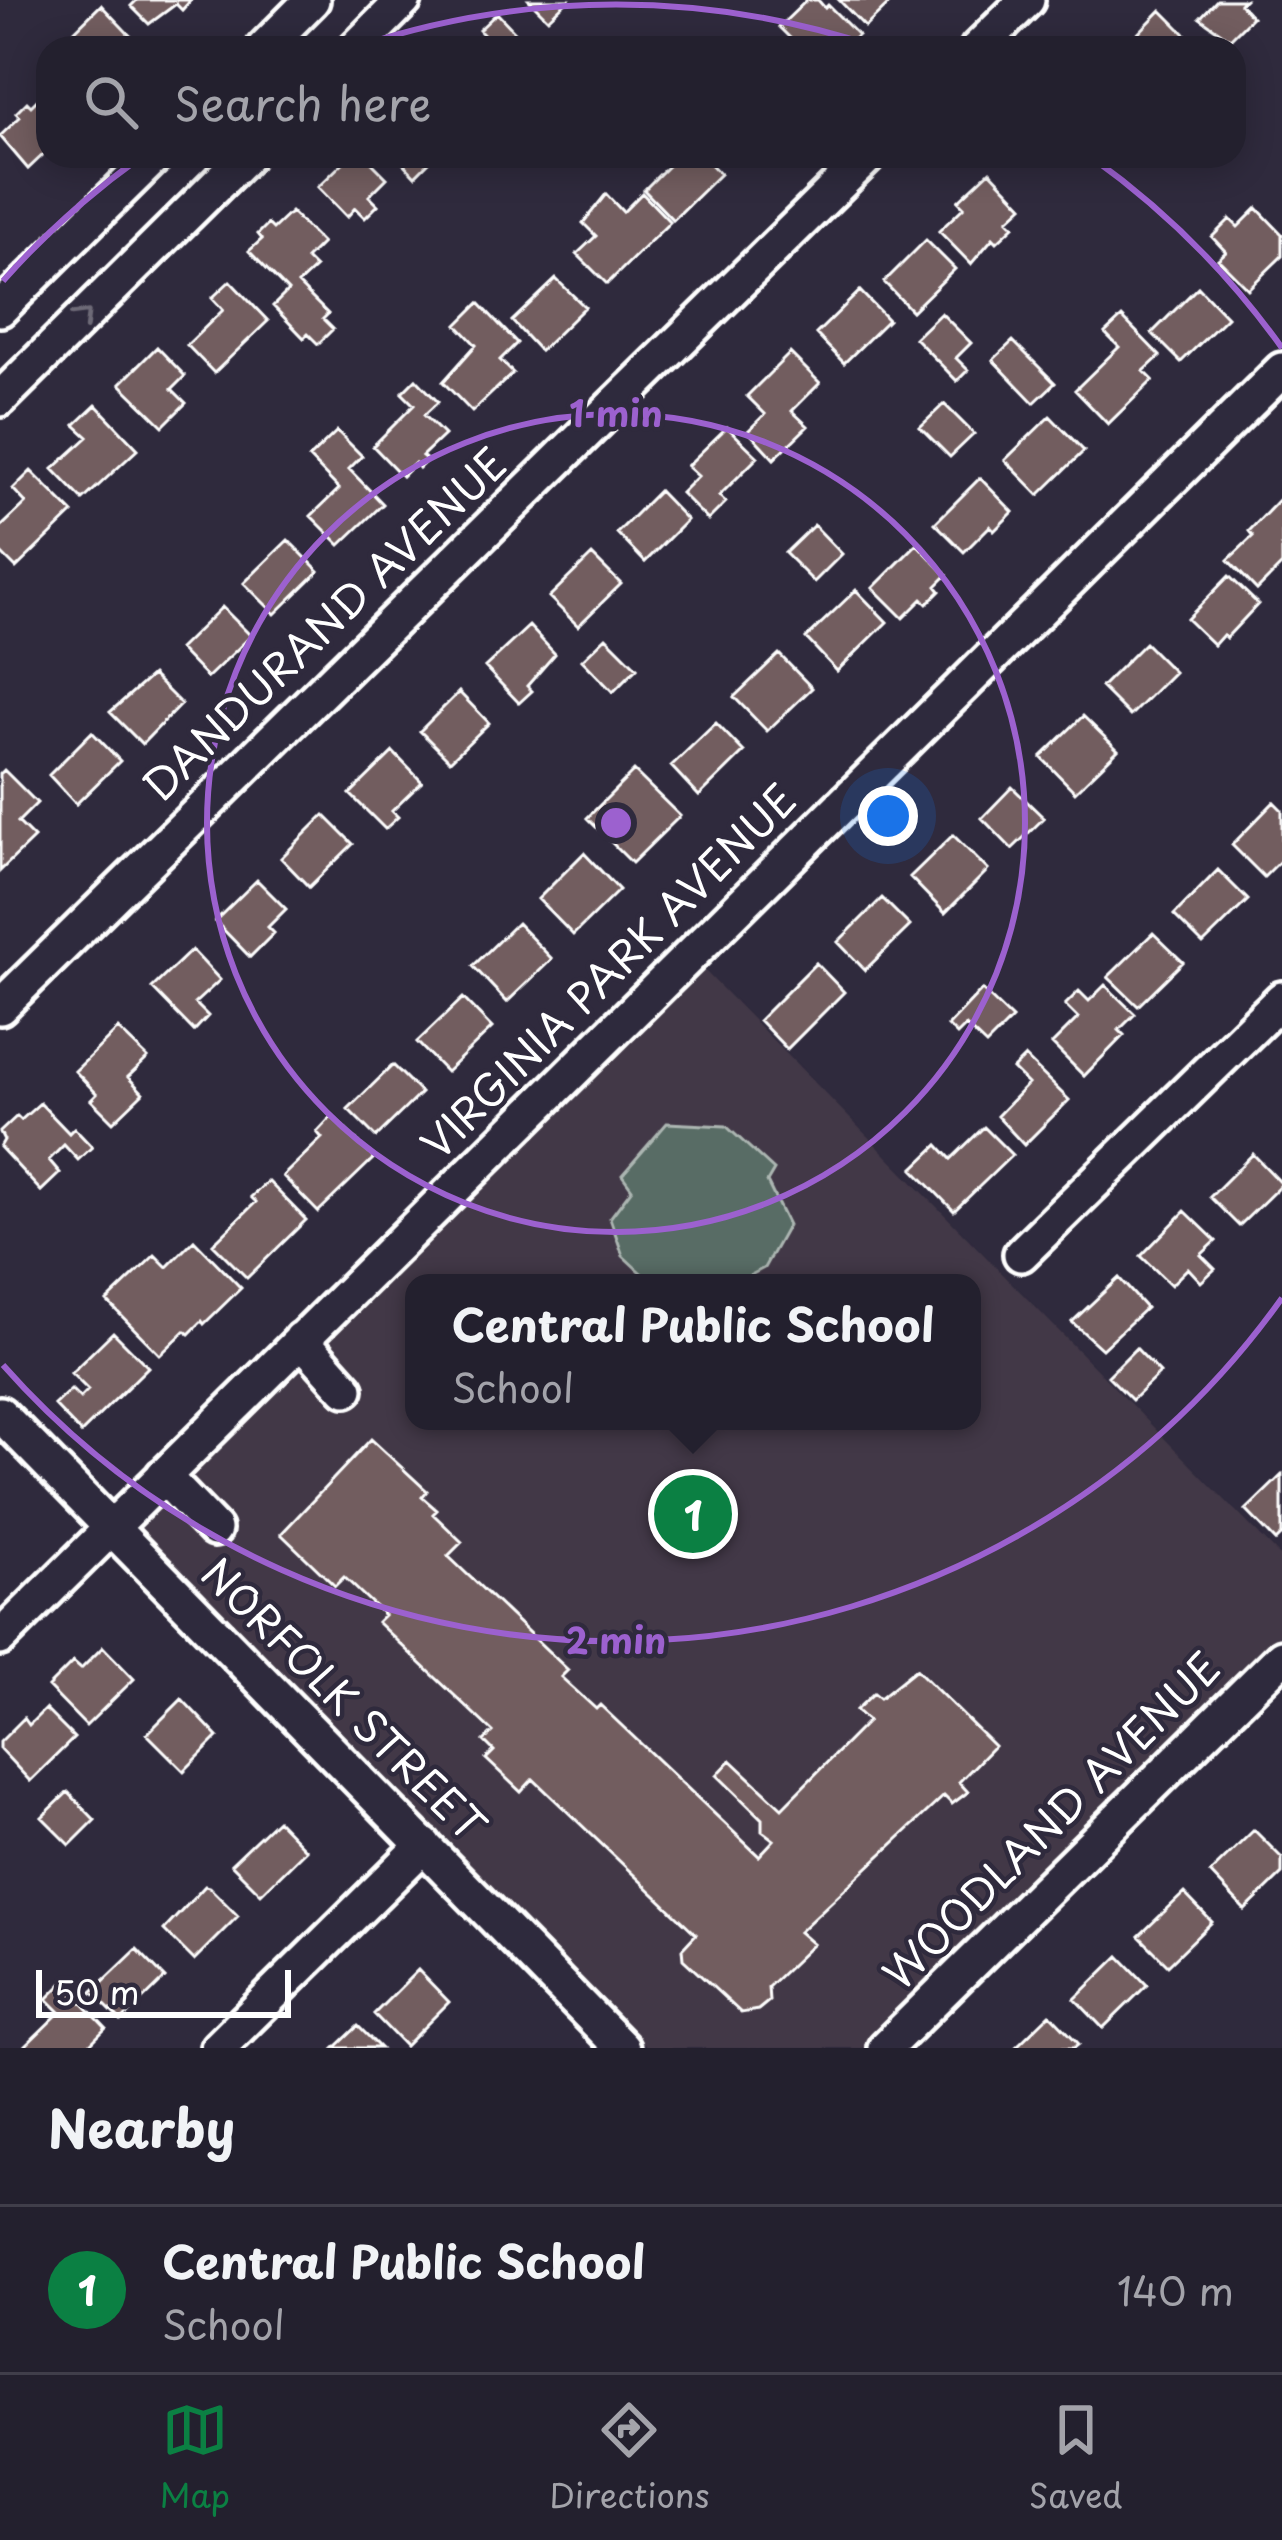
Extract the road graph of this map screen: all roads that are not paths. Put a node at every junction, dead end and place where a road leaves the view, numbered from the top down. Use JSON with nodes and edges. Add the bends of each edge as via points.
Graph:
{"nodes":[{"id":1,"x":313,"y":0,"type":"edge"},
{"id":2,"x":404,"y":0,"type":"edge"},
{"id":3,"x":1027,"y":0,"type":"edge"},
{"id":4,"x":276,"y":36,"type":"edge"},
{"id":5,"x":368,"y":36,"type":"edge"},
{"id":6,"x":990,"y":36,"type":"edge"},
{"id":7,"x":143,"y":168,"type":"edge"},
{"id":8,"x":234,"y":168,"type":"edge"},
{"id":9,"x":856,"y":168,"type":"edge"},
{"id":10,"x":0,"y":309,"type":"edge"},
{"id":11,"x":1282,"y":370,"type":"edge"},
{"id":12,"x":0,"y":399,"type":"edge"},
{"id":13,"x":1282,"y":999,"type":"edge"},
{"id":14,"x":0,"y":1007,"type":"edge"},
{"id":15,"x":1021,"y":1254,"type":"dead end"},
{"id":16,"x":301,"y":1339,"type":"junction"},
{"id":17,"x":346,"y":1389,"type":"dead end"},
{"id":18,"x":0,"y":1414,"type":"edge"},
{"id":19,"x":163,"y":1476,"type":"junction"},
{"id":20,"x":111,"y":1528,"type":"junction"},
{"id":21,"x":214,"y":1529,"type":"dead end"},
{"id":22,"x":0,"y":1638,"type":"edge"},
{"id":23,"x":1282,"y":1658,"type":"edge"},
{"id":24,"x":424,"y":1845,"type":"junction"},
{"id":25,"x":218,"y":2048,"type":"edge"},
{"id":26,"x":622,"y":2048,"type":"edge"},
{"id":27,"x":885,"y":2048,"type":"edge"}],
"edges":[{"from":1,"to":4,"type":"street"},
{"from":2,"to":5,"type":"street"},
{"from":3,"to":6,"type":"street"},
{"from":7,"to":10,"type":"street"},
{"from":12,"to":8,"type":"street","one_way":true},
{"from":9,"to":14,"type":"street","name":"DANDURAND AVENUE"},
{"from":11,"to":16,"type":"street","name":"VIRGINIA PARK AVENUE"},
{"from":13,"to":15,"type":"street"},
{"from":16,"to":17,"type":"street"},
{"from":16,"to":19,"type":"street","name":"VIRGINIA PARK AVENUE"},
{"from":18,"to":20,"type":"street","name":"NORFOLK STREET"},
{"from":19,"to":20,"type":"street","name":"VIRGINIA PARK AVENUE"},
{"from":19,"to":21,"type":"street"},
{"from":20,"to":22,"type":"street","name":"VIRGINIA PARK AVENUE"},
{"from":20,"to":24,"type":"street","name":"NORFOLK STREET"},
{"from":23,"to":27,"type":"street","name":"WOODLAND AVENUE"},
{"from":24,"to":25,"type":"street"},
{"from":24,"to":26,"type":"street","name":"NORFOLK STREET"}]}
